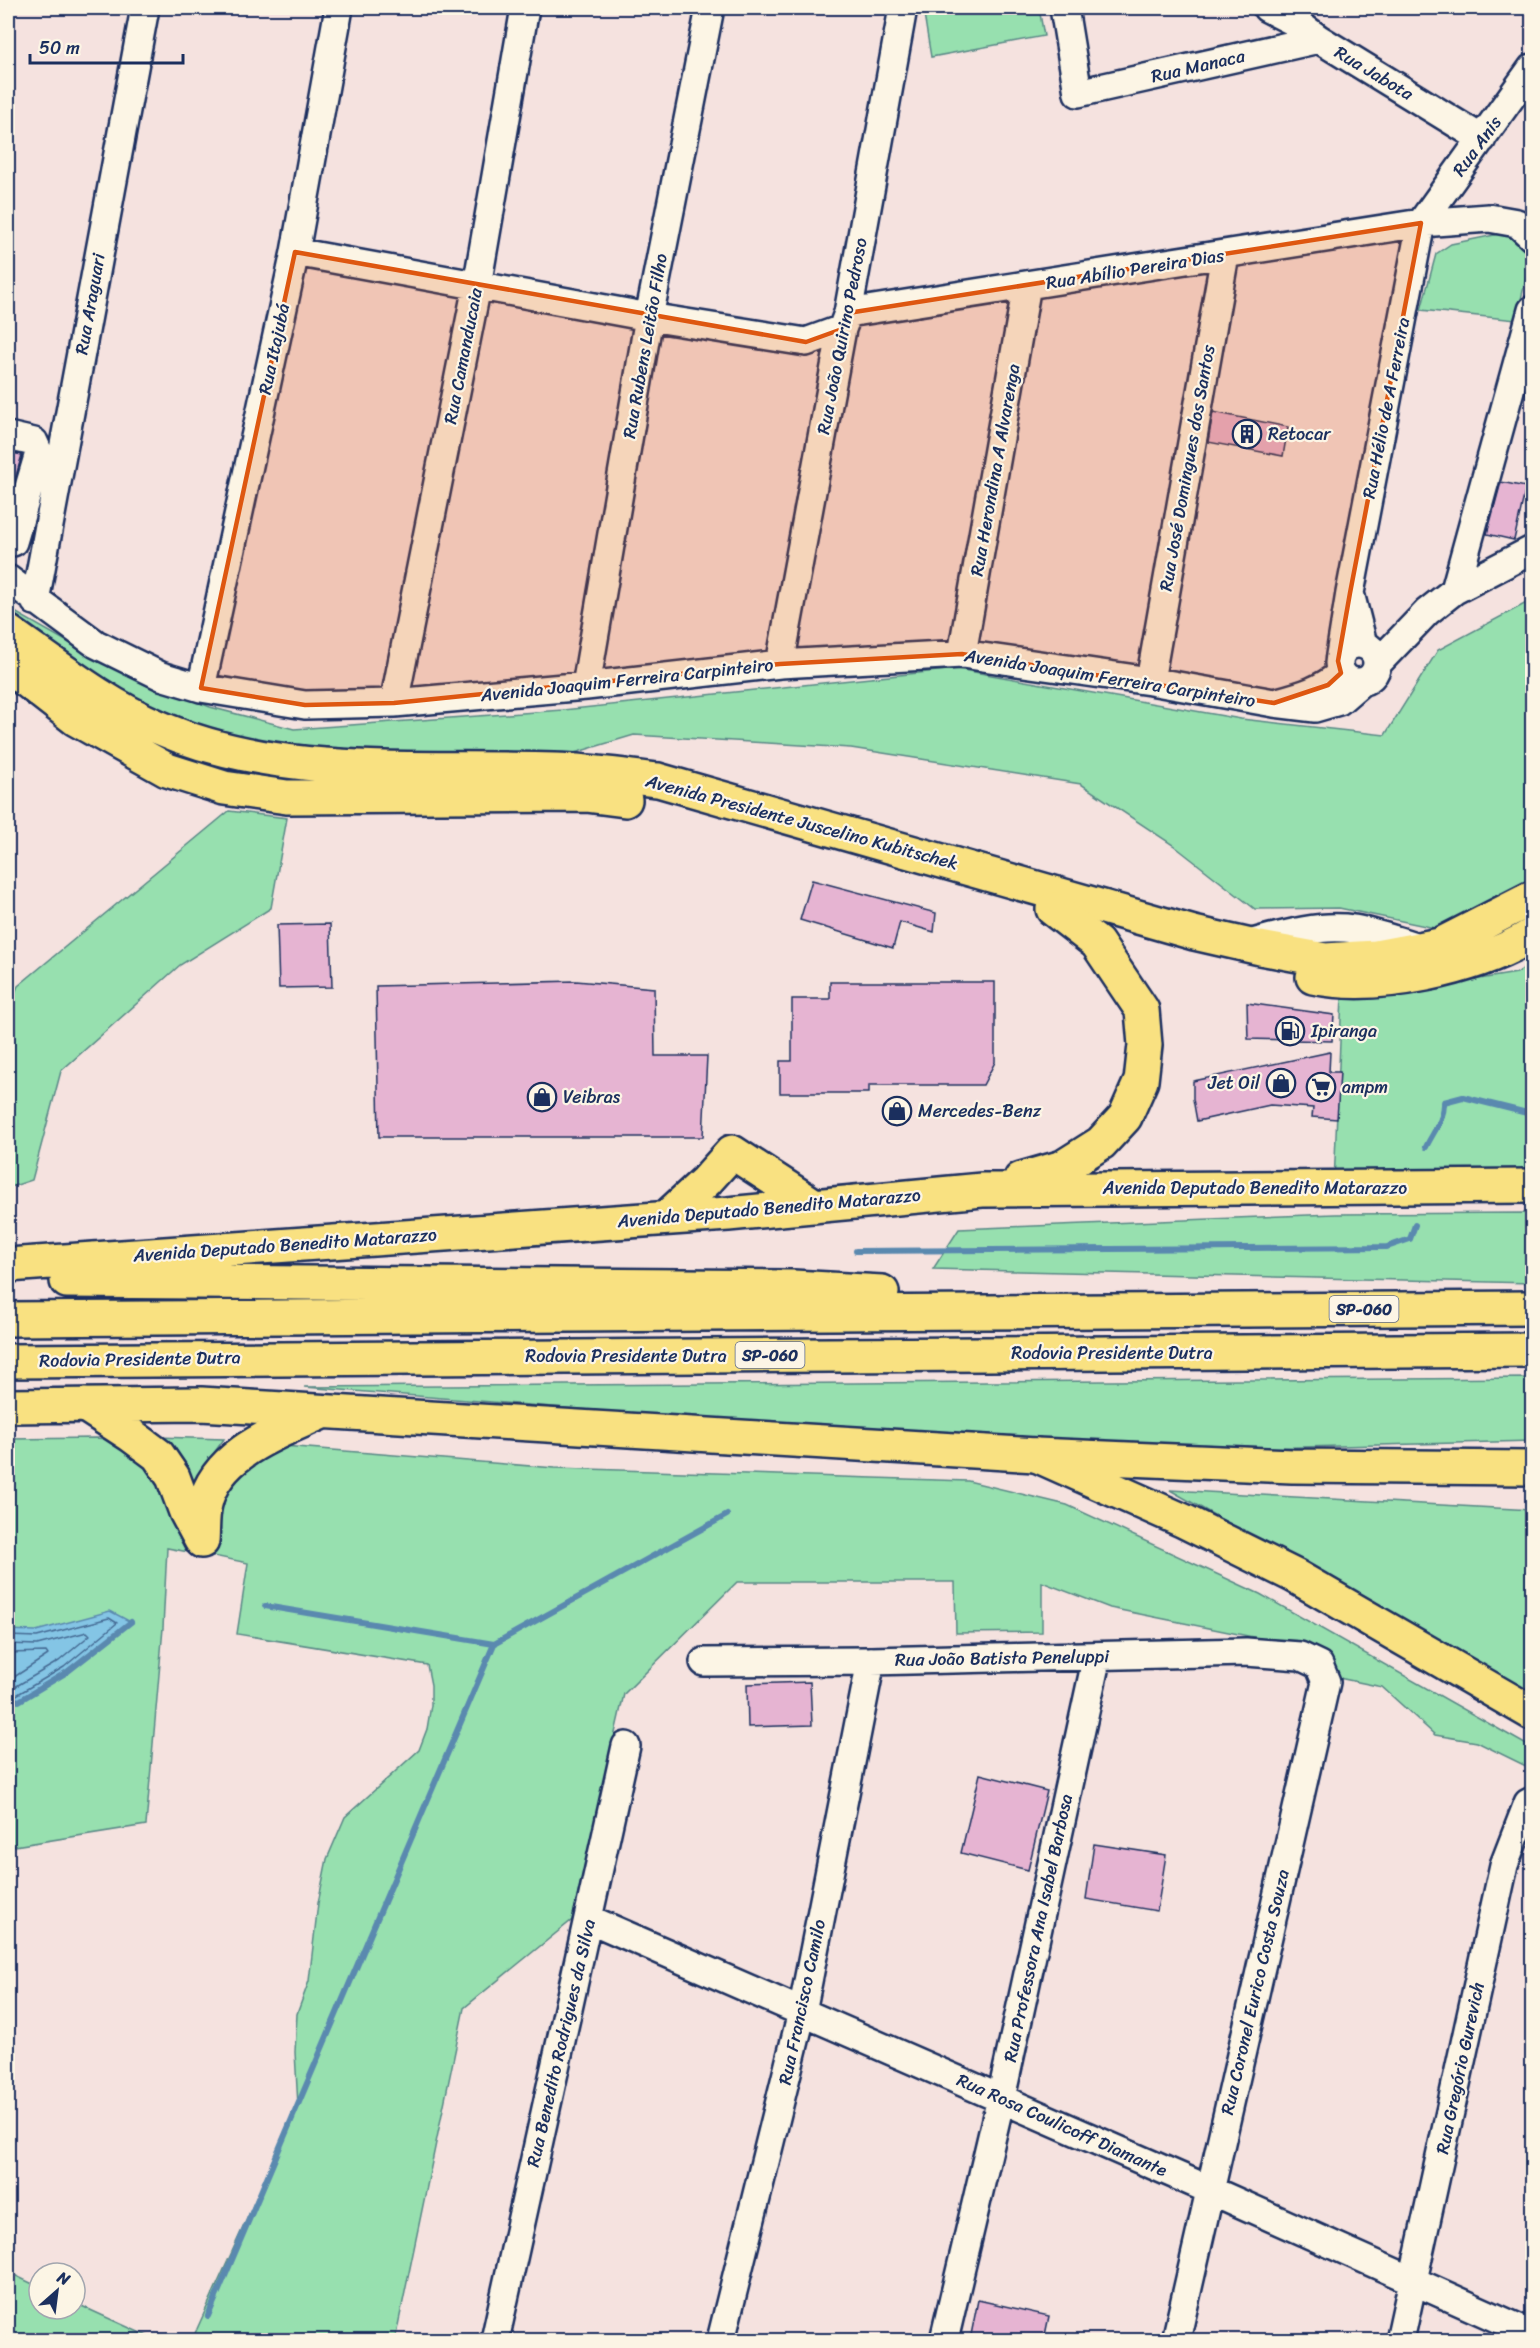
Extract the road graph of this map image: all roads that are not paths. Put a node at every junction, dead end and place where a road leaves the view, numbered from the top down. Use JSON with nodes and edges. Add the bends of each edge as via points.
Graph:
{"nodes":[{"id":1,"x":145,"y":8,"type":"edge"},
{"id":2,"x":339,"y":8,"type":"edge"},
{"id":3,"x":525,"y":8,"type":"edge"},
{"id":4,"x":710,"y":8,"type":"edge"},
{"id":5,"x":903,"y":8,"type":"edge"},
{"id":6,"x":1064,"y":8,"type":"edge"},
{"id":7,"x":1267,"y":8,"type":"edge"},
{"id":8,"x":1318,"y":39,"type":"junction"},
{"id":9,"x":1533,"y":68,"type":"edge"},
{"id":10,"x":1482,"y":140,"type":"junction"},
{"id":11,"x":1421,"y":223,"type":"junction"},
{"id":12,"x":1533,"y":237,"type":"edge"},
{"id":13,"x":295,"y":252,"type":"junction"},
{"id":14,"x":1225,"y":255,"type":"junction"},
{"id":15,"x":1027,"y":285,"type":"junction"},
{"id":16,"x":477,"y":286,"type":"junction"},
{"id":17,"x":1533,"y":310,"type":"edge"},
{"id":18,"x":649,"y":317,"type":"junction"},
{"id":19,"x":845,"y":321,"type":"junction"},
{"id":20,"x":8,"y":436,"type":"edge"},
{"id":21,"x":13,"y":542,"type":"dead end"},
{"id":22,"x":1533,"y":550,"type":"edge"},
{"id":23,"x":8,"y":579,"type":"edge"},
{"id":24,"x":1455,"y":591,"type":"junction"},
{"id":25,"x":35,"y":601,"type":"junction"},
{"id":26,"x":8,"y":632,"type":"edge"},
{"id":27,"x":962,"y":654,"type":"junction"},
{"id":28,"x":1358,"y":661,"type":"junction"},
{"id":29,"x":780,"y":664,"type":"junction"},
{"id":30,"x":8,"y":666,"type":"edge"},
{"id":31,"x":1150,"y":681,"type":"junction"},
{"id":32,"x":586,"y":686,"type":"junction"},
{"id":33,"x":201,"y":688,"type":"junction"},
{"id":34,"x":393,"y":703,"type":"junction"},
{"id":35,"x":1533,"y":898,"type":"edge"},
{"id":36,"x":1053,"y":909,"type":"junction"},
{"id":37,"x":1533,"y":935,"type":"edge"},
{"id":38,"x":1533,"y":1186,"type":"edge"},
{"id":39,"x":982,"y":1190,"type":"junction"},
{"id":40,"x":815,"y":1206,"type":"junction"},
{"id":41,"x":667,"y":1217,"type":"junction"},
{"id":42,"x":8,"y":1265,"type":"edge"},
{"id":43,"x":8,"y":1281,"type":"edge"},
{"id":44,"x":1533,"y":1308,"type":"edge"},
{"id":45,"x":1196,"y":1310,"type":"junction"},
{"id":46,"x":8,"y":1319,"type":"edge"},
{"id":47,"x":1533,"y":1350,"type":"edge"},
{"id":48,"x":8,"y":1361,"type":"edge"},
{"id":49,"x":85,"y":1405,"type":"junction"},
{"id":50,"x":8,"y":1406,"type":"edge"},
{"id":51,"x":326,"y":1411,"type":"junction"},
{"id":52,"x":1036,"y":1455,"type":"junction"},
{"id":53,"x":1533,"y":1468,"type":"edge"},
{"id":54,"x":1097,"y":1656,"type":"junction"},
{"id":55,"x":1300,"y":1656,"type":"joint"},
{"id":56,"x":871,"y":1661,"type":"junction"},
{"id":57,"x":704,"y":1662,"type":"dead end"},
{"id":58,"x":1533,"y":1713,"type":"edge"},
{"id":59,"x":626,"y":1746,"type":"dead end"},
{"id":60,"x":1533,"y":1801,"type":"edge"},
{"id":61,"x":589,"y":1919,"type":"junction"},
{"id":62,"x":802,"y":2012,"type":"junction"},
{"id":63,"x":1001,"y":2098,"type":"junction"},
{"id":64,"x":1210,"y":2190,"type":"junction"},
{"id":65,"x":1413,"y":2281,"type":"junction"},
{"id":66,"x":1533,"y":2334,"type":"edge"},
{"id":67,"x":495,"y":2340,"type":"edge"},
{"id":68,"x":721,"y":2340,"type":"edge"},
{"id":69,"x":944,"y":2340,"type":"edge"},
{"id":70,"x":1176,"y":2340,"type":"edge"},
{"id":71,"x":1400,"y":2340,"type":"edge"}],
"edges":[{"from":1,"to":25,"type":"street","name":"Rua Araguari"},
{"from":2,"to":13,"type":"street","name":"Rua Itajubá"},
{"from":3,"to":16,"type":"street","name":"Rua Camanducaia"},
{"from":4,"to":18,"type":"street","name":"Rua Rubens Leitão Filho"},
{"from":5,"to":19,"type":"street","name":"Rua João Quirino Pedroso"},
{"from":6,"to":8,"type":"street","name":"Rua Manaca","via":[[1078,93]]},
{"from":7,"to":8,"type":"street","name":"Rua Jabota"},
{"from":8,"to":10,"type":"street","name":"Rua Jabota"},
{"from":9,"to":10,"type":"street","name":"Rua Anis"},
{"from":10,"to":11,"type":"street","name":"Rua Anis"},
{"from":11,"to":12,"type":"street","name":"Rua Abílio Pereira Dias","via":[[1489,218],[1517,223]]},
{"from":11,"to":14,"type":"street","name":"Rua Abílio Pereira Dias"},
{"from":11,"to":28,"type":"street","name":"Rua Hélio de A Ferreira","via":[[1350,592]]},
{"from":13,"to":16,"type":"street","name":"Rua Abílio Pereira Dias"},
{"from":13,"to":33,"type":"street","name":"Rua Itajubá"},
{"from":14,"to":15,"type":"street","name":"Rua Abílio Pereira Dias"},
{"from":14,"to":31,"type":"street","name":"Rua José Domingues dos Santos"},
{"from":15,"to":19,"type":"street","name":"Rua Abílio Pereira Dias"},
{"from":15,"to":27,"type":"street","name":"Rua Herondina A Alvarenga"},
{"from":16,"to":18,"type":"street","name":"Rua Abílio Pereira Dias"},
{"from":16,"to":34,"type":"street","name":"Rua Camanducaia"},
{"from":17,"to":24,"type":"street"},
{"from":18,"to":19,"type":"street","name":"Rua Abílio Pereira Dias","via":[[806,342]]},
{"from":18,"to":32,"type":"street","name":"Rua Rubens Leitão Filho"},
{"from":19,"to":29,"type":"street","name":"Rua João Quirino Pedroso"},
{"from":20,"to":21,"type":"street","via":[[34,442],[39,453]]},
{"from":22,"to":24,"type":"street","name":"Avenida Joaquim Ferreira Carpinteiro"},
{"from":23,"to":25,"type":"street","name":"Avenida Joaquim Ferreira Carpinteiro"},
{"from":24,"to":28,"type":"street","name":"Avenida Joaquim Ferreira Carpinteiro"},
{"from":25,"to":33,"type":"street","name":"Avenida Joaquim Ferreira Carpinteiro","via":[[104,649],[161,676]]},
{"from":26,"to":35,"type":"main road","name":"Avenida Presidente Juscelino Kubitschek","via":[[100,695],[158,727],[225,750],[298,762],[412,769],[577,771],[658,780],[1194,933],[1326,960],[1376,957],[1440,945]]},
{"from":27,"to":29,"type":"street","name":"Avenida Joaquim Ferreira Carpinteiro"},
{"from":27,"to":31,"type":"street","name":"Avenida Joaquim Ferreira Carpinteiro"},
{"from":28,"to":31,"type":"street","name":"Avenida Joaquim Ferreira Carpinteiro","via":[[1328,685],[1274,703]]},
{"from":29,"to":32,"type":"street","name":"Avenida Joaquim Ferreira Carpinteiro"},
{"from":30,"to":36,"type":"main road","name":"Avenida Presidente Juscelino Kubitschek","via":[[76,719],[167,770],[224,788],[287,797],[586,795],[675,806]]},
{"from":32,"to":34,"type":"street","name":"Avenida Joaquim Ferreira Carpinteiro"},
{"from":33,"to":34,"type":"street","name":"Avenida Joaquim Ferreira Carpinteiro","via":[[305,705]]},
{"from":36,"to":37,"type":"main road","name":"Avenida Presidente Juscelino Kubitschek","via":[[1217,956],[1328,981],[1380,981],[1453,969]]},
{"from":36,"to":39,"type":"main road","via":[[1097,943],[1142,1010],[1141,1082],[1125,1117],[1101,1143],[1064,1167]]},
{"from":38,"to":39,"type":"main road","name":"Avenida Deputado Benedito Matarazzo"},
{"from":39,"to":40,"type":"main road","name":"Avenida Deputado Benedito Matarazzo"},
{"from":40,"to":41,"type":"main road","name":"Avenida Deputado Benedito Matarazzo"},
{"from":40,"to":41,"type":"main road","via":[[732,1152]]},
{"from":41,"to":42,"type":"main road","name":"Avenida Deputado Benedito Matarazzo"},
{"from":43,"to":45,"type":"main road","via":[[793,1287]]},
{"from":44,"to":45,"type":"main road","number":"SP-060"},
{"from":45,"to":46,"type":"main road","number":"SP-060"},
{"from":47,"to":48,"type":"main road","name":"Rodovia Presidente Dutra","number":"SP-060"},
{"from":49,"to":50,"type":"main road"},
{"from":49,"to":51,"type":"main road","via":[[201,1404]]},
{"from":49,"to":51,"type":"main road","via":[[158,1455],[173,1477],[202,1541],[205,1503],[225,1466],[260,1442]]},
{"from":51,"to":52,"type":"main road"},
{"from":52,"to":53,"type":"main road","via":[[1292,1466]]},
{"from":52,"to":58,"type":"main road","via":[[1184,1521],[1294,1576]]},
{"from":54,"to":55,"type":"street","name":"Rua João Batista Peneluppi","via":[[1246,1652]]},
{"from":54,"to":56,"type":"street","name":"Rua João Batista Peneluppi"},
{"from":54,"to":63,"type":"street","name":"Rua Professora Ana Isabel Barbosa"},
{"from":55,"to":64,"type":"street","name":"Rua Coronel Eurico Costa Souza","via":[[1319,1665],[1326,1682]]},
{"from":56,"to":57,"type":"street","name":"Rua João Batista Peneluppi"},
{"from":56,"to":62,"type":"street","name":"Rua Francisco Camilo"},
{"from":59,"to":61,"type":"street","name":"Rua Benedito Rodrigues da Silva"},
{"from":60,"to":65,"type":"street","name":"Rua Gregório Gurevich","via":[[1528,1803],[1504,1865]]},
{"from":61,"to":62,"type":"street","name":"Rua Rosa Coulicoff Diamante"},
{"from":61,"to":67,"type":"street","name":"Rua Benedito Rodrigues da Silva"},
{"from":62,"to":63,"type":"street","name":"Rua Rosa Coulicoff Diamante"},
{"from":62,"to":68,"type":"street","name":"Rua Francisco Camilo"},
{"from":63,"to":64,"type":"street","name":"Rua Rosa Coulicoff Diamante"},
{"from":63,"to":69,"type":"street","name":"Rua Professora Ana Isabel Barbosa"},
{"from":64,"to":65,"type":"street","name":"Rua Rosa Coulicoff Diamante"},
{"from":64,"to":70,"type":"street","name":"Rua Coronel Eurico Costa Souza"},
{"from":65,"to":66,"type":"street","name":"Rua Rosa Coulicoff Diamante"},
{"from":65,"to":71,"type":"street","name":"Rua Gregório Gurevich"}]}
